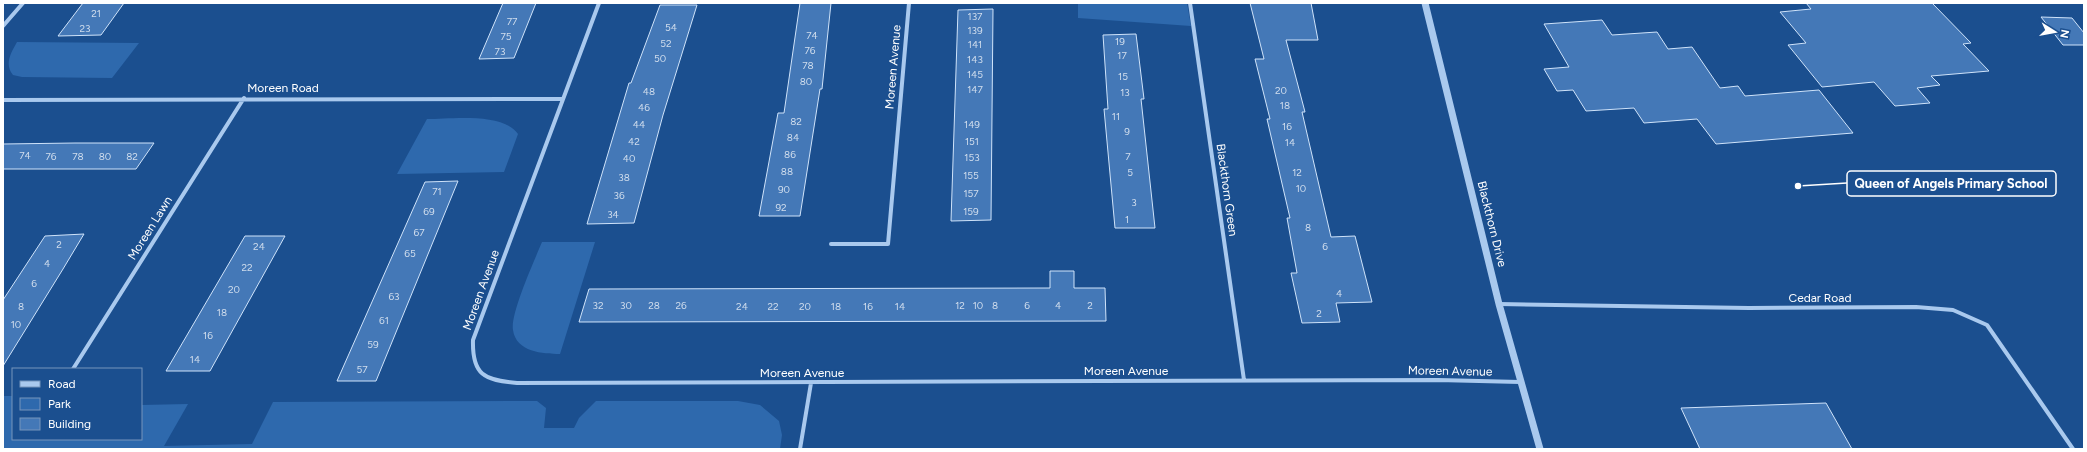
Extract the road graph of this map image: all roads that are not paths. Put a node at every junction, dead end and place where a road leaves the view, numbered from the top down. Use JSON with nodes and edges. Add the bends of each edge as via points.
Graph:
{"nodes":[{"id":1,"x":23,"y":3,"type":"edge"},
{"id":2,"x":600,"y":3,"type":"edge"},
{"id":3,"x":909,"y":3,"type":"edge"},
{"id":4,"x":1190,"y":3,"type":"edge"},
{"id":5,"x":1425,"y":3,"type":"edge"},
{"id":6,"x":3,"y":26,"type":"edge"},
{"id":7,"x":244,"y":98,"type":"junction"},
{"id":8,"x":563,"y":99,"type":"junction"},
{"id":9,"x":3,"y":100,"type":"edge"},
{"id":10,"x":831,"y":244,"type":"dead end"},
{"id":11,"x":1499,"y":304,"type":"junction"},
{"id":12,"x":74,"y":368,"type":"edge"},
{"id":13,"x":1244,"y":380,"type":"junction"},
{"id":14,"x":1520,"y":382,"type":"junction"},
{"id":15,"x":811,"y":383,"type":"junction"},
{"id":16,"x":800,"y":449,"type":"edge"},
{"id":17,"x":1540,"y":449,"type":"edge"},
{"id":18,"x":2073,"y":449,"type":"edge"}],
"edges":[{"from":1,"to":6,"type":"street"},
{"from":2,"to":8,"type":"street","name":"Moreen Avenue"},
{"from":3,"to":10,"type":"street","name":"Moreen Avenue","via":[[888,244]]},
{"from":4,"to":13,"type":"street","name":"Blackthorn Green"},
{"from":5,"to":11,"type":"street","name":"Blackthorn Drive"},
{"from":7,"to":8,"type":"street","name":"Moreen Road"},
{"from":7,"to":9,"type":"street","name":"Moreen Road"},
{"from":7,"to":12,"type":"street","name":"Moreen Lawn"},
{"from":8,"to":15,"type":"street","name":"Moreen Avenue","via":[[473,340],[473,360],[481,372],[494,381],[517,384]]},
{"from":11,"to":14,"type":"street","name":"Blackthorn Drive"},
{"from":11,"to":18,"type":"street","name":"Cedar Road","via":[[1749,308],[1916,307],[1953,310],[1987,325]]},
{"from":13,"to":14,"type":"street","name":"Moreen Avenue"},
{"from":13,"to":15,"type":"street","name":"Moreen Avenue"},
{"from":14,"to":17,"type":"street","name":"Blackthorn Drive"},
{"from":15,"to":16,"type":"street"}]}
